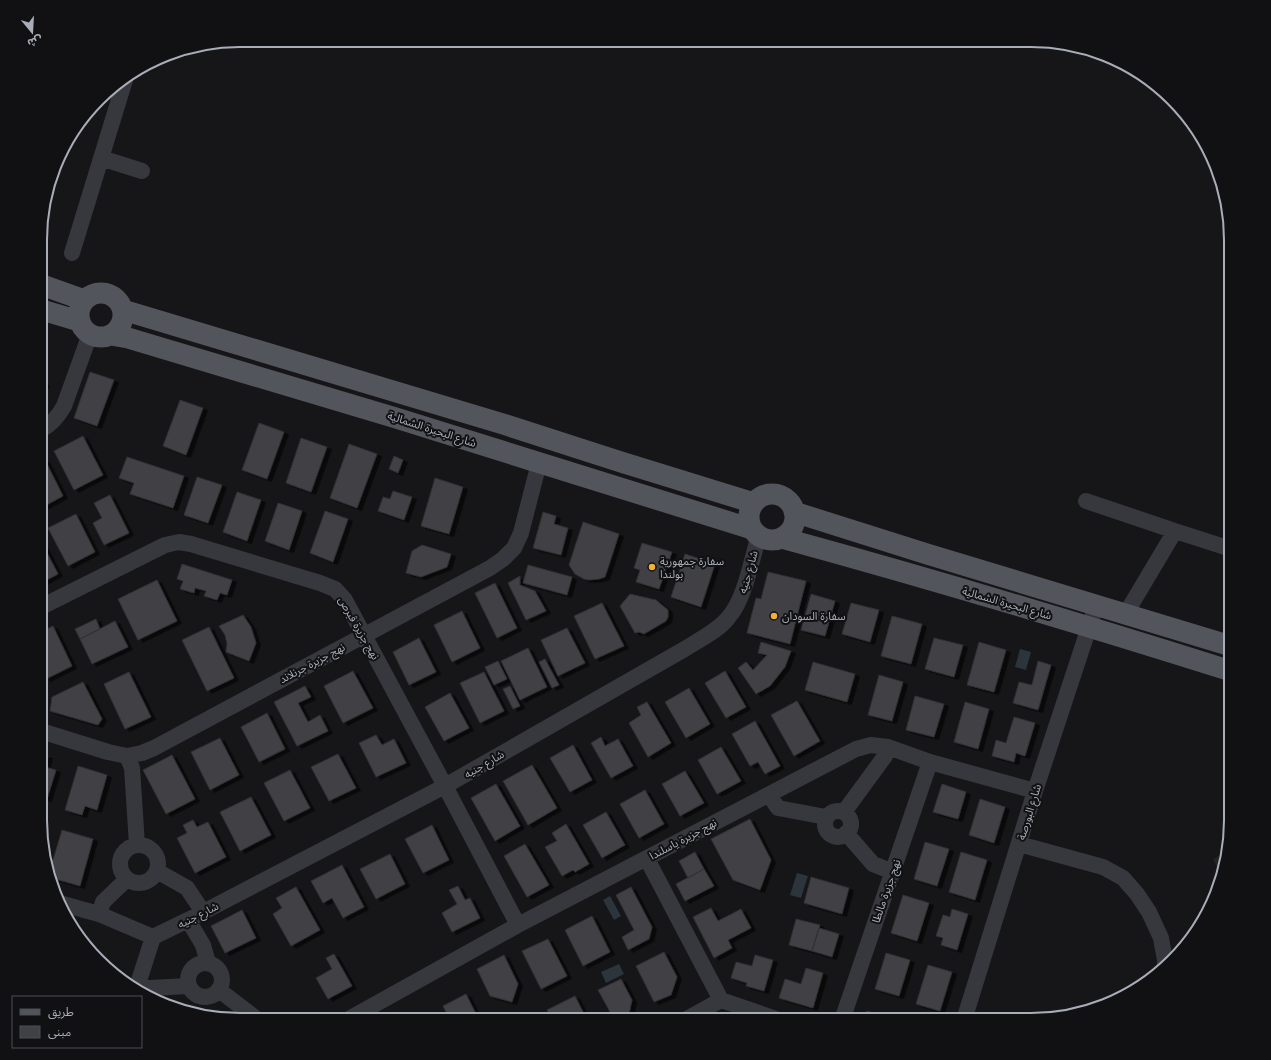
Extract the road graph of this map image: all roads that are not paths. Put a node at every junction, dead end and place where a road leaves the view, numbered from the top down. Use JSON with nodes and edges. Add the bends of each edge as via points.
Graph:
{"nodes":[{"id":1,"x":123,"y":87,"type":"edge"},
{"id":2,"x":101,"y":158,"type":"junction"},
{"id":3,"x":142,"y":171,"type":"dead end"},
{"id":4,"x":72,"y":253,"type":"dead end"},
{"id":5,"x":47,"y":287,"type":"edge"},
{"id":6,"x":84,"y":300,"type":"junction"},
{"id":7,"x":123,"y":310,"type":"junction"},
{"id":8,"x":47,"y":312,"type":"edge"},
{"id":9,"x":85,"y":328,"type":"junction"},
{"id":10,"x":111,"y":335,"type":"junction"},
{"id":11,"x":47,"y":427,"type":"edge"},
{"id":12,"x":539,"y":463,"type":"junction"},
{"id":13,"x":1086,"y":501,"type":"dead end"},
{"id":14,"x":754,"y":503,"type":"junction"},
{"id":15,"x":794,"y":512,"type":"junction"},
{"id":16,"x":1175,"y":531,"type":"junction"},
{"id":17,"x":756,"y":532,"type":"junction"},
{"id":18,"x":782,"y":538,"type":"junction"},
{"id":19,"x":1224,"y":547,"type":"edge"},
{"id":20,"x":47,"y":604,"type":"edge"},
{"id":21,"x":1096,"y":606,"type":"junction"},
{"id":22,"x":1126,"y":615,"type":"junction"},
{"id":23,"x":1090,"y":627,"type":"junction"},
{"id":24,"x":364,"y":636,"type":"junction"},
{"id":25,"x":1224,"y":644,"type":"edge"},
{"id":26,"x":1224,"y":669,"type":"edge"},
{"id":27,"x":47,"y":733,"type":"edge"},
{"id":28,"x":888,"y":747,"type":"junction"},
{"id":29,"x":127,"y":756,"type":"junction"},
{"id":30,"x":930,"y":762,"type":"junction"},
{"id":31,"x":445,"y":786,"type":"junction"},
{"id":32,"x":1035,"y":791,"type":"junction"},
{"id":33,"x":769,"y":795,"type":"junction"},
{"id":34,"x":844,"y":812,"type":"junction"},
{"id":35,"x":826,"y":817,"type":"junction"},
{"id":36,"x":846,"y":833,"type":"junction"},
{"id":37,"x":1019,"y":844,"type":"junction"},
{"id":38,"x":137,"y":845,"type":"junction"},
{"id":39,"x":647,"y":859,"type":"junction"},
{"id":40,"x":157,"y":871,"type":"junction"},
{"id":41,"x":893,"y":872,"type":"junction"},
{"id":42,"x":127,"y":879,"type":"junction"},
{"id":43,"x":67,"y":905,"type":"edge"},
{"id":44,"x":203,"y":912,"type":"junction"},
{"id":45,"x":99,"y":914,"type":"junction"},
{"id":46,"x":188,"y":920,"type":"junction"},
{"id":47,"x":518,"y":925,"type":"junction"},
{"id":48,"x":153,"y":937,"type":"junction"},
{"id":49,"x":1165,"y":958,"type":"edge"},
{"id":50,"x":208,"y":963,"type":"junction"},
{"id":51,"x":138,"y":983,"type":"edge"},
{"id":52,"x":188,"y":986,"type":"junction"},
{"id":53,"x":145,"y":988,"type":"edge"},
{"id":54,"x":219,"y":990,"type":"junction"},
{"id":55,"x":721,"y":1000,"type":"junction"},
{"id":56,"x":249,"y":1013,"type":"edge"},
{"id":57,"x":372,"y":1013,"type":"edge"},
{"id":58,"x":698,"y":1013,"type":"edge"},
{"id":59,"x":759,"y":1013,"type":"edge"},
{"id":60,"x":844,"y":1013,"type":"edge"},
{"id":61,"x":966,"y":1013,"type":"edge"}],
"edges":[{"from":1,"to":2,"type":"street"},
{"from":2,"to":3,"type":"street"},
{"from":2,"to":4,"type":"street"},
{"from":5,"to":6,"type":"main road"},
{"from":6,"to":7,"type":"main road","via":[[94,294],[106,293],[117,299]]},
{"from":6,"to":9,"type":"main road","via":[[79,310]]},
{"from":7,"to":10,"type":"main road","via":[[121,324]]},
{"from":7,"to":14,"type":"main road","via":[[444,406]]},
{"from":8,"to":9,"type":"main road"},
{"from":9,"to":10,"type":"main road","via":[[97,337]]},
{"from":9,"to":11,"type":"street","via":[[64,406],[58,417]]},
{"from":10,"to":12,"type":"main road","name":"شارع البحيرة الشمالية","via":[[305,390]]},
{"from":12,"to":17,"type":"main road","name":"شارع البحيرة الشمالية"},
{"from":12,"to":24,"type":"street","name":"نهج جزيرة جرنلاند","via":[[521,533],[514,548],[504,559]]},
{"from":13,"to":16,"type":"street"},
{"from":14,"to":15,"type":"main road","via":[[764,496],[781,496],[788,501]]},
{"from":14,"to":17,"type":"main road","via":[[749,515]]},
{"from":15,"to":18,"type":"main road","via":[[792,527]]},
{"from":15,"to":21,"type":"main road","name":"شارع البحيرة الشمالية"},
{"from":16,"to":19,"type":"street"},
{"from":16,"to":22,"type":"street"},
{"from":17,"to":18,"type":"main road","via":[[770,540]]},
{"from":17,"to":31,"type":"street","name":"شارع جنيه","via":[[740,602],[728,619],[683,650]]},
{"from":18,"to":23,"type":"main road","name":"شارع البحيرة الشمالية"},
{"from":20,"to":24,"type":"street","name":"نهج جزيرة قبرص","via":[[165,545],[179,542],[335,589],[345,600]]},
{"from":21,"to":22,"type":"main road","name":"شارع البحيرة الشمالية"},
{"from":21,"to":23,"type":"street","name":"شارع البورصة"},
{"from":22,"to":25,"type":"main road","name":"شارع البحيرة الشمالية"},
{"from":23,"to":26,"type":"main road","name":"شارع البحيرة الشمالية"},
{"from":23,"to":32,"type":"street","name":"شارع البورصة"},
{"from":24,"to":29,"type":"street","name":"نهج جزيرة جرنلاند","via":[[154,748]]},
{"from":24,"to":31,"type":"street","name":"نهج جزيرة قبرص"},
{"from":27,"to":29,"type":"street","name":"نهج جزيرة جرنلاند"},
{"from":28,"to":30,"type":"street","name":"نهج جزيرة ياسلندا"},
{"from":28,"to":33,"type":"street","name":"نهج جزيرة ياسلندا","via":[[871,745],[856,749]]},
{"from":28,"to":34,"type":"street","via":[[885,756]]},
{"from":29,"to":38,"type":"street","via":[[132,768]]},
{"from":30,"to":32,"type":"street","name":"نهج جزيرة ياسلندا"},
{"from":30,"to":41,"type":"street","name":"نهج جزيرة مالطا"},
{"from":31,"to":44,"type":"street","name":"شارع جنيه"},
{"from":31,"to":47,"type":"street","name":"نهج جزيرة قبرص"},
{"from":32,"to":37,"type":"street","name":"شارع البورصة"},
{"from":33,"to":35,"type":"street","via":[[778,808]]},
{"from":33,"to":39,"type":"street","name":"نهج جزيرة ياسلندا"},
{"from":34,"to":35,"type":"street","via":[[831,812]]},
{"from":34,"to":36,"type":"street","via":[[850,822],[850,828]]},
{"from":35,"to":36,"type":"street","via":[[827,831],[832,836]]},
{"from":36,"to":41,"type":"street","via":[[873,864]]},
{"from":37,"to":49,"type":"street","via":[[1103,867],[1123,878],[1149,912],[1161,938]]},
{"from":37,"to":61,"type":"street","name":"شارع البورصة"},
{"from":38,"to":40,"type":"street","via":[[152,850],[158,864]]},
{"from":38,"to":42,"type":"street","via":[[129,848],[120,863]]},
{"from":39,"to":47,"type":"street","name":"نهج جزيرة ياسلندا"},
{"from":39,"to":55,"type":"street"},
{"from":40,"to":42,"type":"street","via":[[144,883],[135,883]]},
{"from":40,"to":44,"type":"street","via":[[187,888]]},
{"from":41,"to":60,"type":"street","name":"نهج جزيرة مالطا"},
{"from":42,"to":45,"type":"street","via":[[103,902]]},
{"from":43,"to":45,"type":"street"},
{"from":44,"to":46,"type":"street","name":"شارع جنيه"},
{"from":45,"to":48,"type":"street"},
{"from":46,"to":48,"type":"street","name":"شارع جنيه"},
{"from":46,"to":50,"type":"street","via":[[203,945]]},
{"from":47,"to":57,"type":"street","name":"نهج جزيرة ياسلندا"},
{"from":48,"to":51,"type":"street"},
{"from":50,"to":52,"type":"street","via":[[194,966],[189,972]]},
{"from":50,"to":54,"type":"street","via":[[220,971],[222,984]]},
{"from":52,"to":53,"type":"street"},
{"from":52,"to":54,"type":"street","via":[[192,992],[206,998]]},
{"from":54,"to":56,"type":"street"},
{"from":55,"to":58,"type":"street"},
{"from":55,"to":59,"type":"street"}]}
